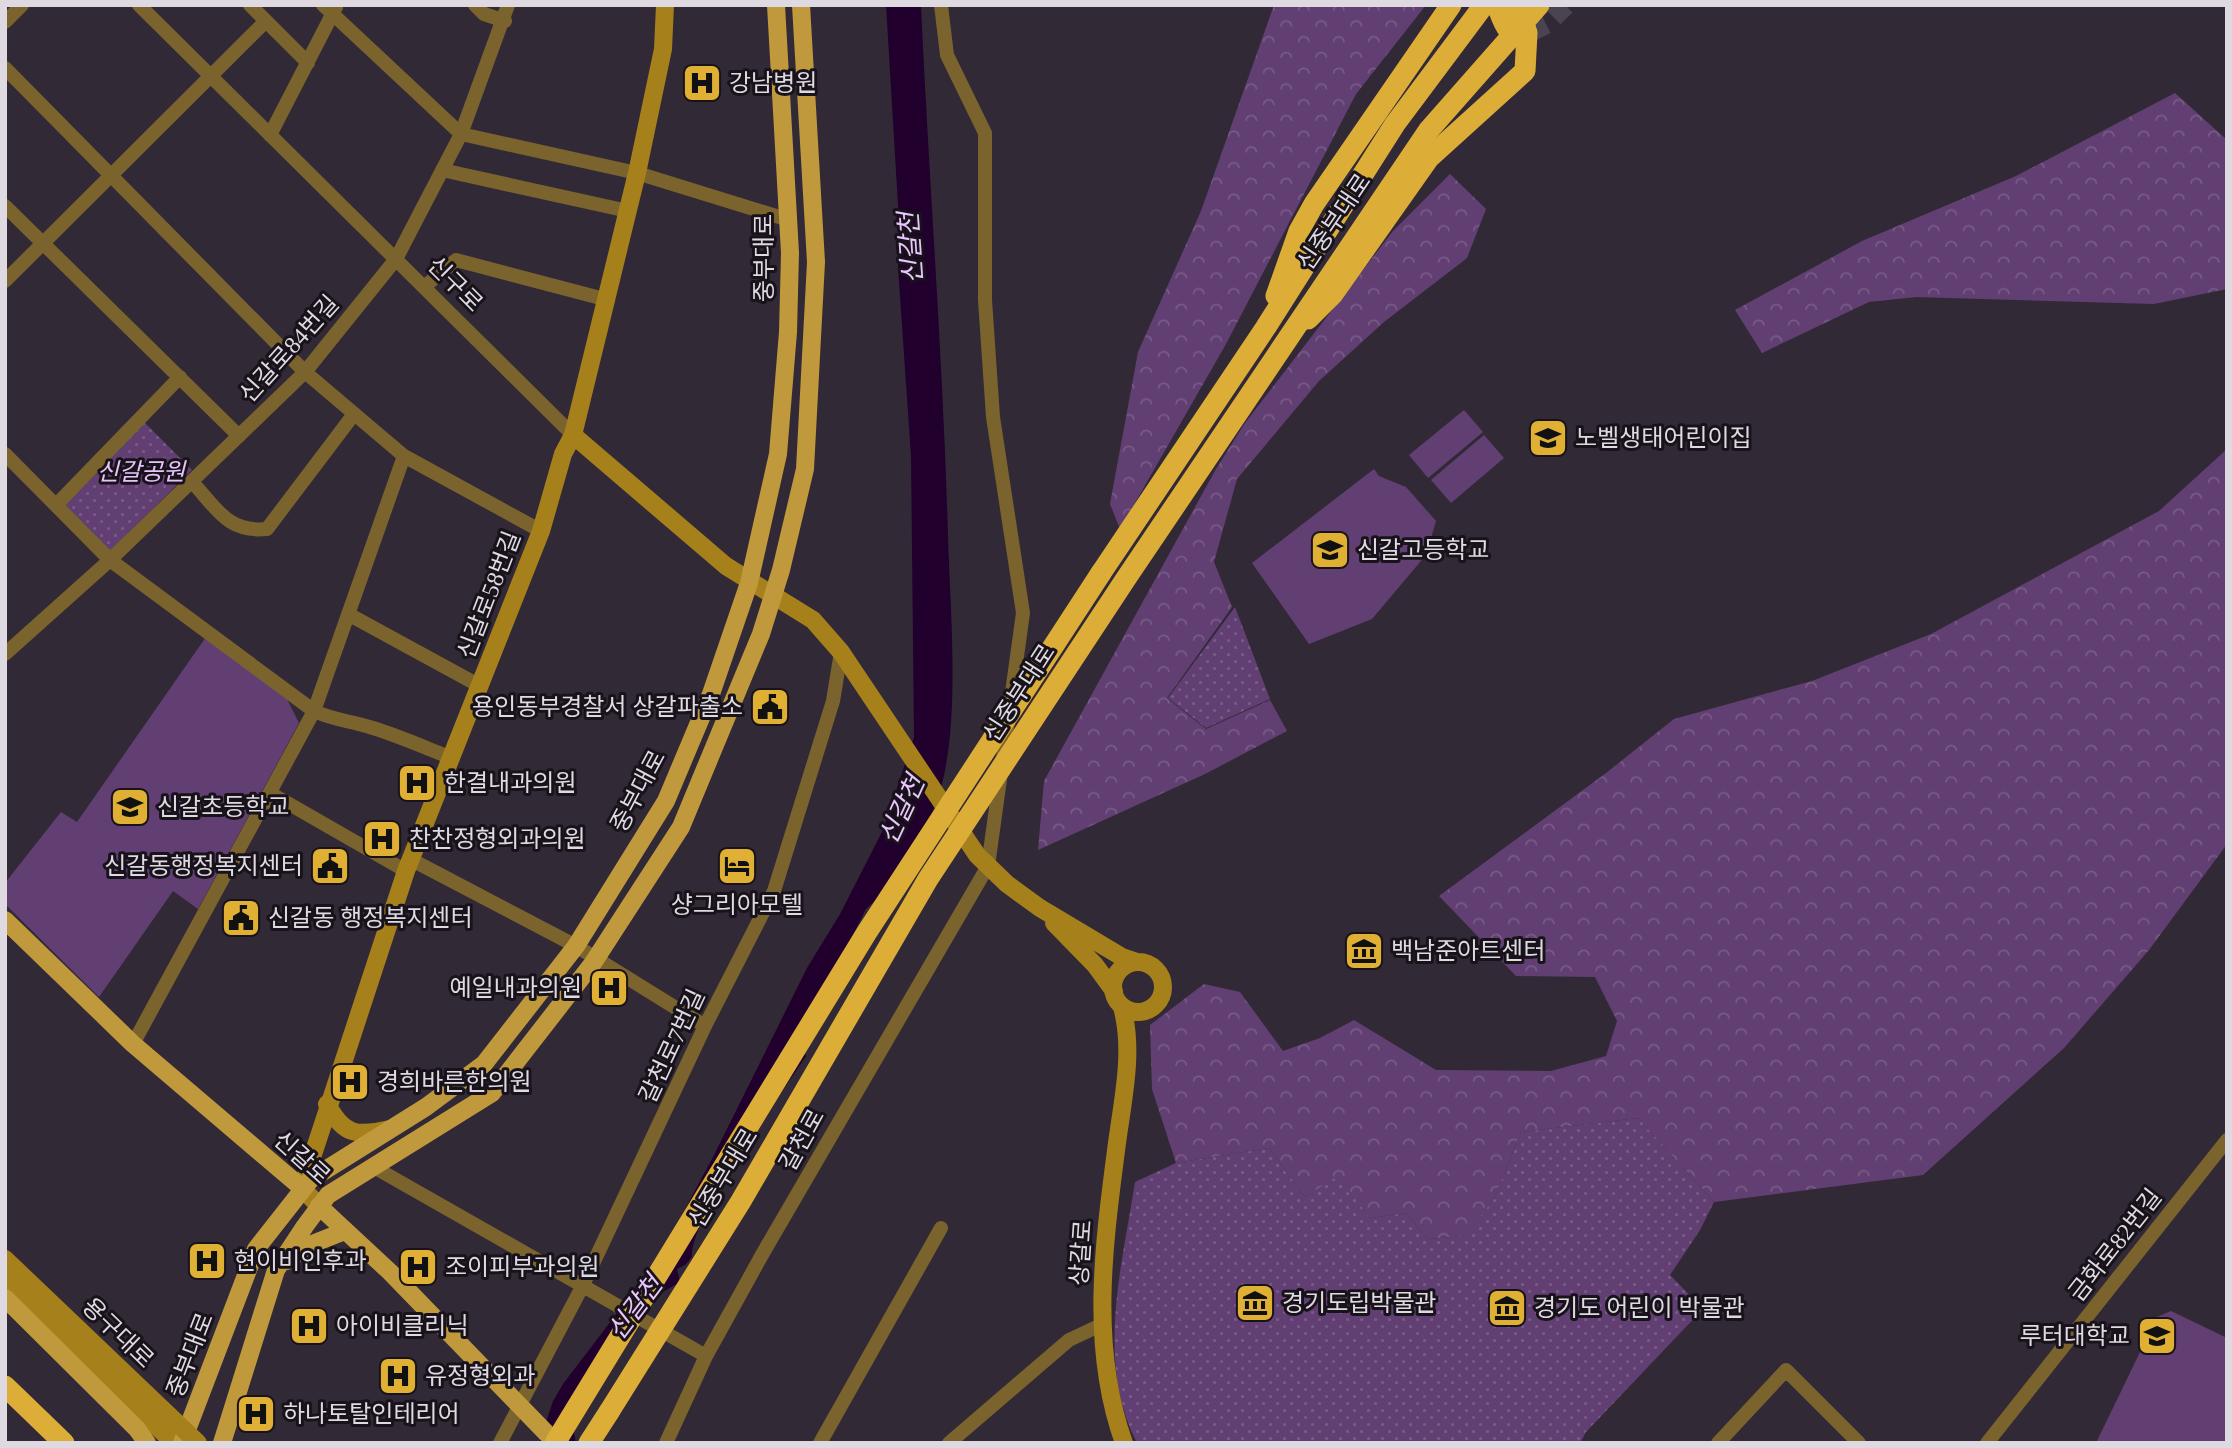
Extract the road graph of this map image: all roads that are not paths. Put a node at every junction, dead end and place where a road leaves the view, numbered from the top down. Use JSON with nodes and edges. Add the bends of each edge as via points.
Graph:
{"nodes":[{"id":1,"x":22,"y":5,"type":"edge"},
{"id":2,"x":139,"y":5,"type":"edge"},
{"id":3,"x":250,"y":5,"type":"edge"},
{"id":4,"x":475,"y":5,"type":"edge"},
{"id":5,"x":508,"y":5,"type":"edge"},
{"id":6,"x":665,"y":5,"type":"edge"},
{"id":7,"x":776,"y":5,"type":"edge"},
{"id":8,"x":801,"y":5,"type":"edge"},
{"id":9,"x":941,"y":5,"type":"edge"},
{"id":10,"x":1484,"y":5,"type":"edge"},
{"id":11,"x":1497,"y":5,"type":"edge"},
{"id":12,"x":1518,"y":5,"type":"edge"},
{"id":13,"x":1539,"y":5,"type":"edge"},
{"id":14,"x":331,"y":8,"type":"edge"},
{"id":15,"x":1449,"y":9,"type":"edge"},
{"id":16,"x":266,"y":21,"type":"junction"},
{"id":17,"x":505,"y":21,"type":"junction"},
{"id":18,"x":5,"y":22,"type":"edge"},
{"id":19,"x":1527,"y":33,"type":"junction"},
{"id":20,"x":308,"y":63,"type":"junction"},
{"id":21,"x":5,"y":68,"type":"edge"},
{"id":22,"x":209,"y":76,"type":"junction"},
{"id":23,"x":461,"y":134,"type":"junction"},
{"id":24,"x":270,"y":135,"type":"junction"},
{"id":25,"x":442,"y":170,"type":"junction"},
{"id":26,"x":637,"y":173,"type":"junction"},
{"id":27,"x":110,"y":176,"type":"junction"},
{"id":28,"x":5,"y":205,"type":"edge"},
{"id":29,"x":628,"y":211,"type":"junction"},
{"id":30,"x":789,"y":220,"type":"junction"},
{"id":31,"x":43,"y":243,"type":"junction"},
{"id":32,"x":396,"y":259,"type":"junction"},
{"id":33,"x":5,"y":281,"type":"edge"},
{"id":34,"x":424,"y":287,"type":"junction"},
{"id":35,"x":608,"y":300,"type":"junction"},
{"id":36,"x":1266,"y":327,"type":"junction"},
{"id":37,"x":1284,"y":342,"type":"junction"},
{"id":38,"x":305,"y":372,"type":"junction"},
{"id":39,"x":180,"y":377,"type":"junction"},
{"id":40,"x":354,"y":414,"type":"junction"},
{"id":41,"x":573,"y":435,"type":"junction"},
{"id":42,"x":239,"y":436,"type":"junction"},
{"id":43,"x":5,"y":454,"type":"edge"},
{"id":44,"x":404,"y":456,"type":"junction"},
{"id":45,"x":192,"y":482,"type":"junction"},
{"id":46,"x":56,"y":505,"type":"junction"},
{"id":47,"x":541,"y":531,"type":"junction"},
{"id":48,"x":110,"y":560,"type":"junction"},
{"id":49,"x":749,"y":583,"type":"junction"},
{"id":50,"x":772,"y":596,"type":"junction"},
{"id":51,"x":348,"y":614,"type":"junction"},
{"id":52,"x":841,"y":652,"type":"junction"},
{"id":53,"x":5,"y":654,"type":"edge"},
{"id":54,"x":480,"y":686,"type":"junction"},
{"id":55,"x":314,"y":711,"type":"junction"},
{"id":56,"x":452,"y":758,"type":"junction"},
{"id":57,"x":270,"y":793,"type":"junction"},
{"id":58,"x":982,"y":860,"type":"junction"},
{"id":59,"x":409,"y":866,"type":"junction"},
{"id":60,"x":1040,"y":908,"type":"junction"},
{"id":61,"x":5,"y":920,"type":"edge"},
{"id":62,"x":576,"y":946,"type":"junction"},
{"id":63,"x":596,"y":959,"type":"junction"},
{"id":64,"x":1138,"y":962,"type":"junction"},
{"id":65,"x":1118,"y":999,"type":"junction"},
{"id":66,"x":1149,"y":1010,"type":"junction"},
{"id":67,"x":705,"y":1026,"type":"junction"},
{"id":68,"x":133,"y":1044,"type":"junction"},
{"id":69,"x":1128,"y":1065,"type":"junction"},
{"id":70,"x":327,"y":1104,"type":"junction"},
{"id":71,"x":390,"y":1129,"type":"junction"},
{"id":72,"x":2227,"y":1140,"type":"edge"},
{"id":73,"x":372,"y":1166,"type":"junction"},
{"id":74,"x":302,"y":1188,"type":"junction"},
{"id":75,"x":319,"y":1206,"type":"junction"},
{"id":76,"x":941,"y":1228,"type":"dead end"},
{"id":77,"x":345,"y":1231,"type":"junction"},
{"id":78,"x":5,"y":1259,"type":"edge"},
{"id":79,"x":276,"y":1270,"type":"junction"},
{"id":80,"x":5,"y":1280,"type":"edge"},
{"id":81,"x":582,"y":1287,"type":"junction"},
{"id":82,"x":5,"y":1298,"type":"edge"},
{"id":83,"x":1101,"y":1325,"type":"junction"},
{"id":84,"x":706,"y":1356,"type":"junction"},
{"id":85,"x":5,"y":1386,"type":"edge"},
{"id":86,"x":523,"y":1407,"type":"junction"},
{"id":87,"x":1850,"y":1439,"type":"edge"},
{"id":88,"x":64,"y":1443,"type":"edge"},
{"id":89,"x":146,"y":1443,"type":"edge"},
{"id":90,"x":174,"y":1443,"type":"edge"},
{"id":91,"x":183,"y":1443,"type":"edge"},
{"id":92,"x":198,"y":1443,"type":"edge"},
{"id":93,"x":222,"y":1443,"type":"edge"},
{"id":94,"x":500,"y":1443,"type":"edge"},
{"id":95,"x":555,"y":1443,"type":"edge"},
{"id":96,"x":589,"y":1443,"type":"edge"},
{"id":97,"x":666,"y":1443,"type":"edge"},
{"id":98,"x":820,"y":1443,"type":"edge"},
{"id":99,"x":949,"y":1443,"type":"edge"},
{"id":100,"x":1124,"y":1443,"type":"edge"},
{"id":101,"x":1718,"y":1443,"type":"edge"},
{"id":102,"x":1987,"y":1443,"type":"edge"}],
"edges":[{"from":1,"to":18,"type":"street"},
{"from":2,"to":22,"type":"street","name":"신구로"},
{"from":3,"to":16,"type":"street"},
{"from":4,"to":17,"type":"street","via":[[484,14]]},
{"from":5,"to":17,"type":"street","name":"신갈로84번길"},
{"from":6,"to":26,"type":"street","name":"신갈로58번길","via":[[663,49]]},
{"from":7,"to":30,"type":"main road","name":"중부대로"},
{"from":8,"to":50,"type":"main road","name":"중부대로","via":[[816,262],[805,468]]},
{"from":9,"to":58,"type":"street","via":[[947,55],[985,133],[985,300],[993,417],[1023,613]]},
{"from":10,"to":36,"type":"highway","name":"신중부대로","via":[[1395,124]]},
{"from":11,"to":19,"type":"highway","via":[[1509,32]]},
{"from":12,"to":19,"type":"highway"},
{"from":13,"to":37,"type":"highway","name":"신중부대로","bridge":true,"via":[[1428,131]]},
{"from":14,"to":20,"type":"street"},
{"from":14,"to":23,"type":"street"},
{"from":15,"to":36,"type":"highway","via":[[1314,204],[1296,240]]},
{"from":16,"to":20,"type":"street"},
{"from":16,"to":22,"type":"street"},
{"from":17,"to":23,"type":"street","name":"신갈로84번길"},
{"from":19,"to":37,"type":"highway","bridge":true,"via":[[1525,71],[1429,158],[1333,294]]},
{"from":20,"to":24,"type":"street"},
{"from":21,"to":27,"type":"street"},
{"from":22,"to":24,"type":"street","name":"신구로"},
{"from":22,"to":27,"type":"street"},
{"from":23,"to":25,"type":"street","name":"신갈로84번길"},
{"from":23,"to":26,"type":"street"},
{"from":24,"to":32,"type":"street","name":"신구로"},
{"from":25,"to":29,"type":"street"},
{"from":25,"to":32,"type":"street","name":"신갈로84번길"},
{"from":26,"to":29,"type":"street","name":"신갈로58번길"},
{"from":26,"to":30,"type":"street"},
{"from":27,"to":31,"type":"street"},
{"from":27,"to":38,"type":"street"},
{"from":28,"to":31,"type":"street"},
{"from":29,"to":35,"type":"street","name":"신갈로58번길"},
{"from":30,"to":49,"type":"main road","name":"중부대로","via":[[788,331],[778,454]]},
{"from":31,"to":33,"type":"street"},
{"from":31,"to":39,"type":"street"},
{"from":32,"to":34,"type":"street","name":"신구로"},
{"from":32,"to":38,"type":"street","name":"신갈로84번길"},
{"from":34,"to":35,"type":"street","via":[[456,260]]},
{"from":34,"to":41,"type":"street","name":"신구로"},
{"from":35,"to":41,"type":"street","name":"신갈로58번길"},
{"from":36,"to":95,"type":"highway","name":"신중부대로","bridge":true,"via":[[867,932]]},
{"from":37,"to":96,"type":"highway","name":"신중부대로","bridge":true,"via":[[928,879],[740,1201]]},
{"from":38,"to":40,"type":"street"},
{"from":38,"to":42,"type":"street","name":"신갈로84번길"},
{"from":39,"to":42,"type":"street"},
{"from":39,"to":46,"type":"street"},
{"from":40,"to":44,"type":"street"},
{"from":40,"to":45,"type":"street","via":[[267,529],[247,531],[232,524]]},
{"from":41,"to":47,"type":"street","name":"신갈로58번길"},
{"from":41,"to":49,"type":"street","name":"신구로"},
{"from":42,"to":45,"type":"street","name":"신갈로84번길"},
{"from":43,"to":46,"type":"street"},
{"from":44,"to":47,"type":"street"},
{"from":44,"to":51,"type":"street"},
{"from":45,"to":48,"type":"street","name":"신갈로84번길"},
{"from":46,"to":48,"type":"street"},
{"from":47,"to":54,"type":"street","name":"신갈로58번길"},
{"from":48,"to":53,"type":"street","name":"신갈로84번길"},
{"from":48,"to":55,"type":"street"},
{"from":49,"to":50,"type":"street","name":"신구로"},
{"from":49,"to":62,"type":"main road","name":"중부대로","via":[[711,694],[666,801]]},
{"from":50,"to":52,"type":"street","name":"신구로","via":[[813,620]]},
{"from":50,"to":63,"type":"main road","name":"중부대로","via":[[761,634],[681,827]]},
{"from":51,"to":54,"type":"street"},
{"from":51,"to":55,"type":"street"},
{"from":52,"to":58,"type":"street","name":"신구로","bridge":true},
{"from":52,"to":67,"type":"street","name":"갈천로7번길","via":[[833,701],[774,891]]},
{"from":54,"to":56,"type":"street","name":"신갈로58번길"},
{"from":55,"to":56,"type":"street"},
{"from":55,"to":57,"type":"street"},
{"from":56,"to":59,"type":"street","name":"신갈로58번길"},
{"from":57,"to":59,"type":"street"},
{"from":57,"to":68,"type":"street"},
{"from":58,"to":60,"type":"street","name":"신구로"},
{"from":58,"to":84,"type":"street","name":"갈천로"},
{"from":59,"to":62,"type":"street"},
{"from":59,"to":70,"type":"street","name":"신갈로58번길"},
{"from":60,"to":64,"type":"street"},
{"from":60,"to":65,"type":"street","via":[[1095,965]]},
{"from":61,"to":68,"type":"main road","name":"신갈로"},
{"from":62,"to":63,"type":"street"},
{"from":62,"to":71,"type":"main road","name":"중부대로","via":[[484,1065]]},
{"from":63,"to":67,"type":"street"},
{"from":63,"to":73,"type":"main road","name":"중부대로","via":[[492,1093]]},
{"from":64,"to":65,"type":"street","via":[[1119,971]]},
{"from":64,"to":66,"type":"street","via":[[1152,966],[1163,982],[1162,996]]},
{"from":65,"to":66,"type":"street","via":[[1132,1012]]},
{"from":65,"to":69,"type":"street","name":"상갈로","via":[[1126,1023]]},
{"from":66,"to":69,"type":"street","name":"상갈로"},
{"from":67,"to":81,"type":"street","name":"갈천로7번길"},
{"from":68,"to":74,"type":"main road","name":"신갈로"},
{"from":69,"to":83,"type":"street","name":"상갈로","via":[[1108,1213]]},
{"from":70,"to":71,"type":"street","via":[[340,1125],[351,1132]]},
{"from":70,"to":74,"type":"street","name":"신갈로58번길"},
{"from":71,"to":74,"type":"main road","name":"중부대로","via":[[335,1161]]},
{"from":72,"to":102,"type":"street","name":"금화로82번길"},
{"from":73,"to":75,"type":"main road","name":"중부대로"},
{"from":73,"to":81,"type":"street"},
{"from":74,"to":75,"type":"street","name":"신갈로"},
{"from":74,"to":91,"type":"main road","name":"중부대로","via":[[256,1250]]},
{"from":75,"to":77,"type":"main road","name":"신갈로"},
{"from":75,"to":79,"type":"main road","name":"중부대로"},
{"from":76,"to":98,"type":"street"},
{"from":77,"to":79,"type":"main road","via":[[307,1246]]},
{"from":77,"to":86,"type":"main road","name":"신갈로"},
{"from":78,"to":92,"type":"street","name":"용구대로","bridge":true},
{"from":79,"to":93,"type":"main road","name":"중부대로"},
{"from":80,"to":90,"type":"street","name":"용구대로"},
{"from":81,"to":84,"type":"street","bridge":true},
{"from":81,"to":86,"type":"street","name":"갈천로7번길"},
{"from":82,"to":89,"type":"main road"},
{"from":83,"to":99,"type":"street","via":[[1069,1340]]},
{"from":83,"to":100,"type":"street","name":"상갈로","via":[[1106,1385]]},
{"from":84,"to":97,"type":"street","name":"갈천로"},
{"from":85,"to":88,"type":"highway"},
{"from":86,"to":94,"type":"street","name":"갈천로7번길"},
{"from":86,"to":95,"type":"main road","name":"신갈로"},
{"from":87,"to":101,"type":"street","via":[[1786,1370]]}]}
